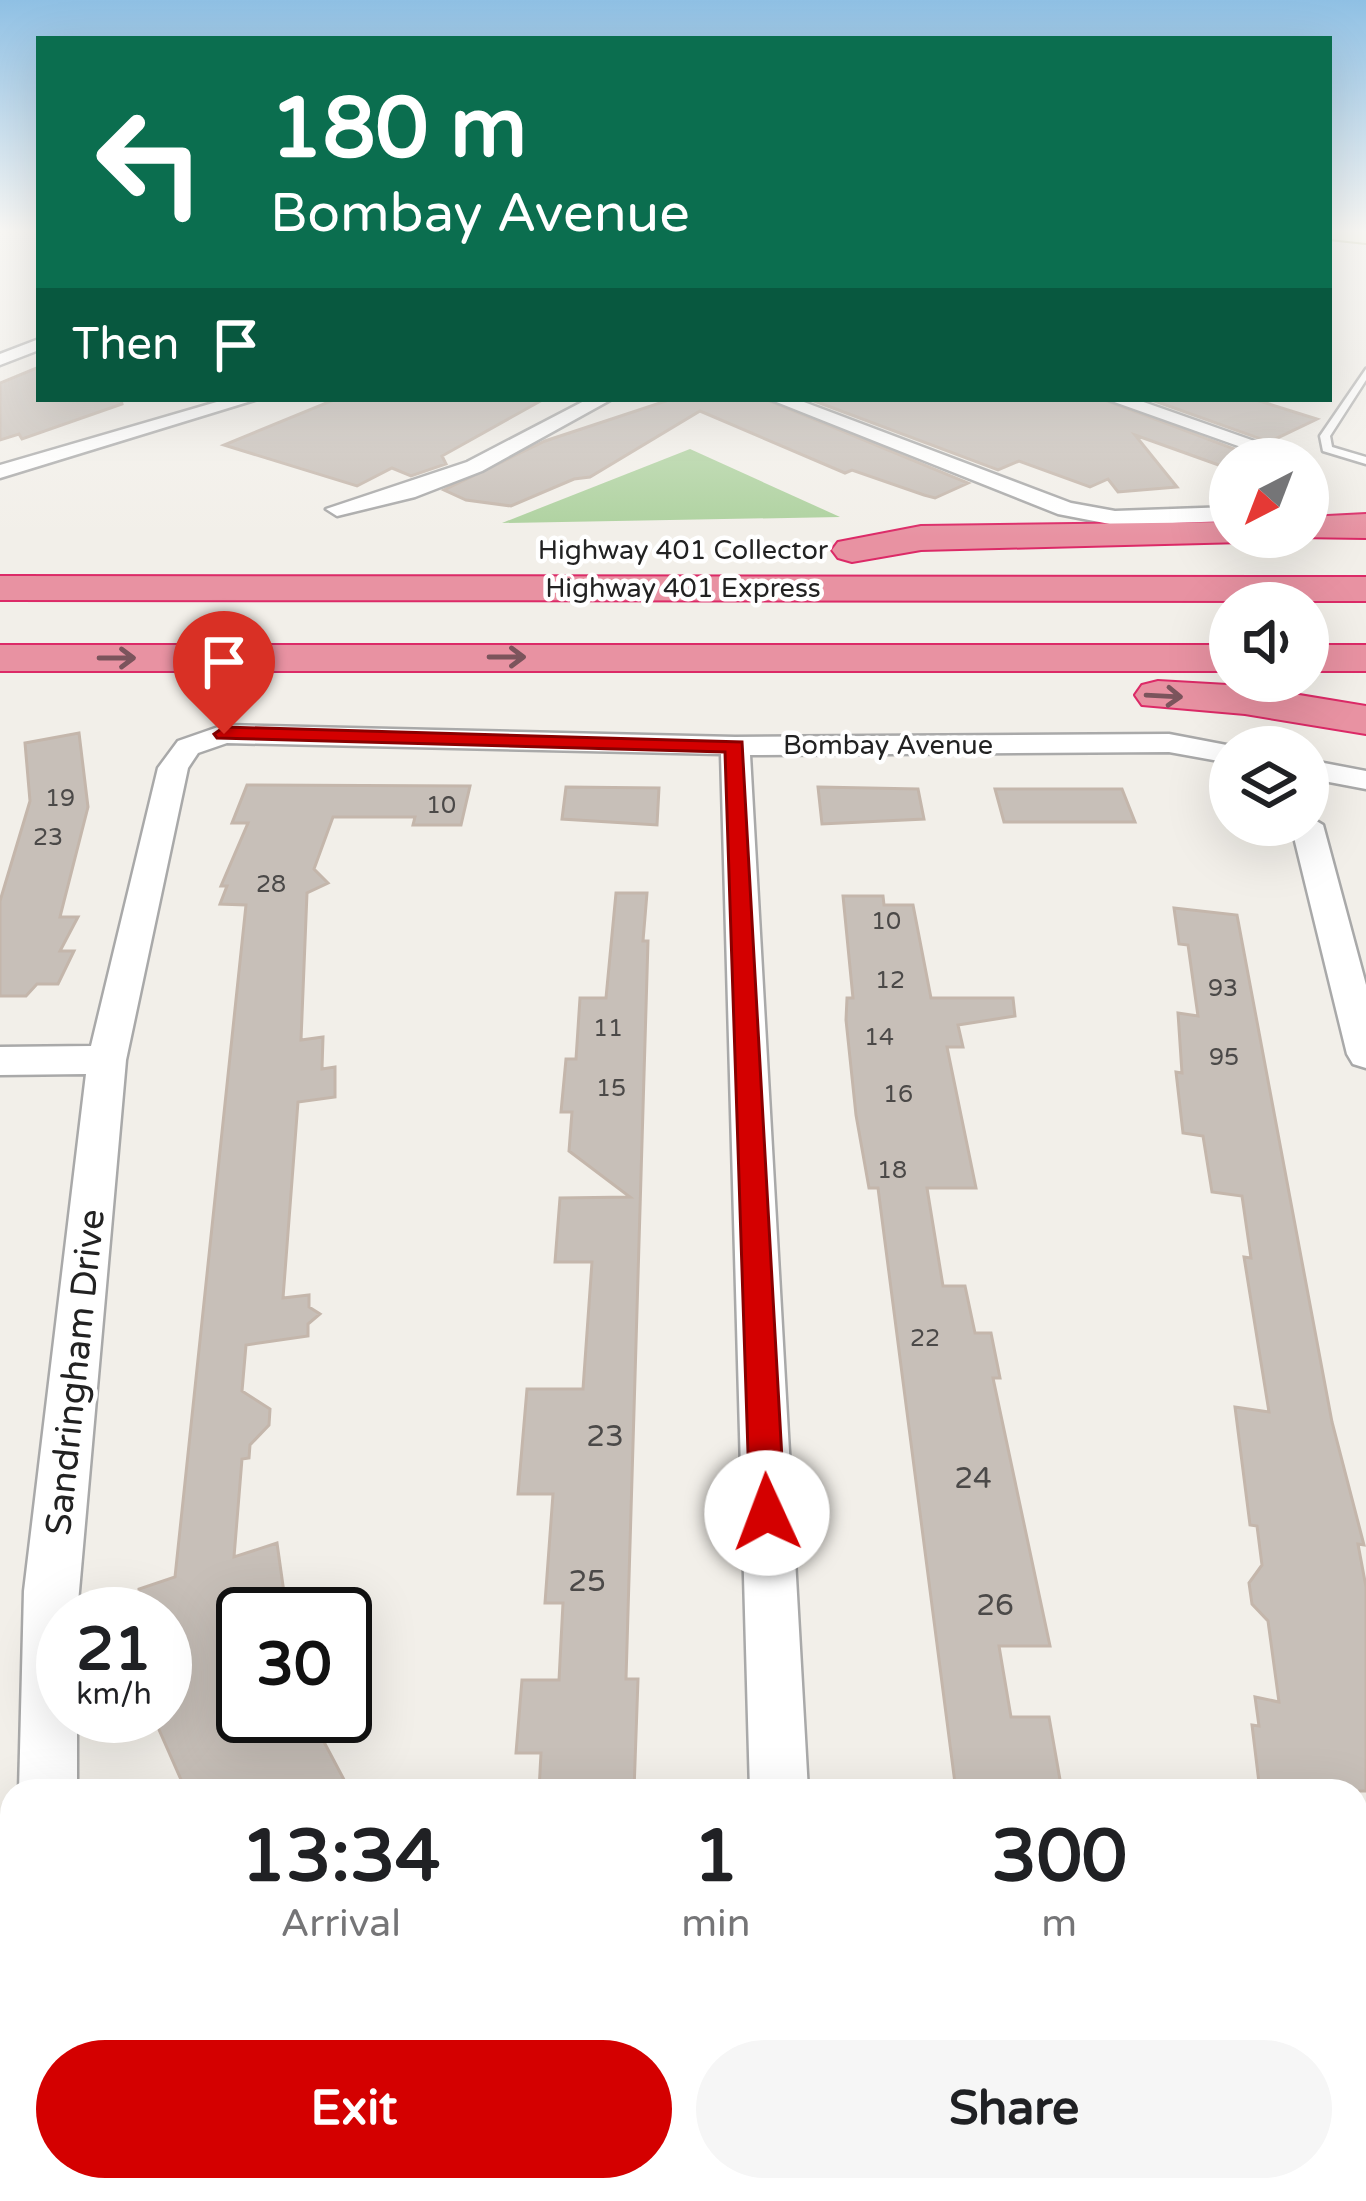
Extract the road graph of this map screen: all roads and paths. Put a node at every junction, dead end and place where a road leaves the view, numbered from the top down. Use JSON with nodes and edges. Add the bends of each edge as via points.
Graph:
{"nodes":[{"id":1,"x":36,"y":345,"type":"edge"},
{"id":2,"x":0,"y":360,"type":"edge"},
{"id":3,"x":1366,"y":372,"type":"edge"},
{"id":4,"x":238,"y":402,"type":"edge"},
{"id":5,"x":596,"y":402,"type":"edge"},
{"id":6,"x":787,"y":402,"type":"edge"},
{"id":7,"x":1125,"y":402,"type":"edge"},
{"id":8,"x":1232,"y":438,"type":"edge"},
{"id":9,"x":1359,"y":460,"type":"edge"},
{"id":10,"x":0,"y":472,"type":"edge"},
{"id":11,"x":337,"y":509,"type":"dead end"},
{"id":12,"x":1209,"y":515,"type":"edge"},
{"id":13,"x":1366,"y":526,"type":"edge"},
{"id":14,"x":1329,"y":529,"type":"edge"},
{"id":15,"x":1209,"y":534,"type":"edge"},
{"id":16,"x":362,"y":550,"type":"dead end"},
{"id":17,"x":736,"y":550,"type":"dead end"},
{"id":18,"x":805,"y":550,"type":"dead end"},
{"id":19,"x":852,"y":550,"type":"junction"},
{"id":20,"x":1366,"y":553,"type":"edge"},
{"id":21,"x":0,"y":588,"type":"edge"},
{"id":22,"x":1366,"y":589,"type":"edge"},
{"id":23,"x":0,"y":617,"type":"edge"},
{"id":24,"x":1209,"y":617,"type":"edge"},
{"id":25,"x":1329,"y":618,"type":"edge"},
{"id":26,"x":1366,"y":618,"type":"edge"},
{"id":27,"x":670,"y":656,"type":"junction"},
{"id":28,"x":0,"y":658,"type":"edge"},
{"id":29,"x":1209,"y":658,"type":"edge"},
{"id":30,"x":1329,"y":658,"type":"edge"},
{"id":31,"x":1366,"y":658,"type":"edge"},
{"id":32,"x":1366,"y":720,"type":"edge"},
{"id":33,"x":735,"y":746,"type":"junction"},
{"id":34,"x":188,"y":747,"type":"joint"},
{"id":35,"x":1209,"y":750,"type":"edge"},
{"id":36,"x":1329,"y":773,"type":"edge"},
{"id":37,"x":1366,"y":779,"type":"edge"},
{"id":38,"x":1312,"y":846,"type":"edge"},
{"id":39,"x":1366,"y":1054,"type":"edge"},
{"id":40,"x":107,"y":1060,"type":"junction"},
{"id":41,"x":0,"y":1061,"type":"edge"},
{"id":42,"x":48,"y":1779,"type":"edge"},
{"id":43,"x":778,"y":1779,"type":"edge"}],
"edges":[{"from":1,"to":2,"type":"street"},
{"from":3,"to":9,"type":"lane","via":[[1325,436],[1327,449]]},
{"from":4,"to":10,"type":"street"},
{"from":5,"to":11,"type":"street","via":[[440,484]]},
{"from":6,"to":12,"type":"street","via":[[1066,509],[1115,518]]},
{"from":7,"to":8,"type":"street"},
{"from":13,"to":14,"type":"highway"},
{"from":15,"to":19,"type":"highway","via":[[921,538]]},
{"from":16,"to":17,"type":"highway","name":"Highway 401 Collector"},
{"from":18,"to":19,"type":"highway","name":"Highway 401 Collector"},
{"from":19,"to":20,"type":"highway","name":"Highway 401 Collector"},
{"from":21,"to":22,"type":"highway","name":"Highway 401 Express"},
{"from":23,"to":24,"type":"highway","name":"Highway 401 Express"},
{"from":25,"to":26,"type":"highway"},
{"from":28,"to":27,"type":"highway","one_way":true},
{"from":27,"to":29,"type":"highway"},
{"from":27,"to":32,"type":"highway","one_way":true,"via":[[715,666],[1245,700]]},
{"from":30,"to":31,"type":"highway"},
{"from":33,"to":34,"type":"street","name":"Bombay Avenue","via":[[224,734]]},
{"from":33,"to":35,"type":"street","name":"Bombay Avenue","via":[[1169,743]]},
{"from":33,"to":43,"type":"street"},
{"from":34,"to":40,"type":"street","name":"Sandringham Drive","via":[[173,768]]},
{"from":36,"to":37,"type":"street"},
{"from":38,"to":39,"type":"street"},
{"from":40,"to":41,"type":"street"},
{"from":40,"to":42,"type":"street","name":"Sandringham Drive","via":[[50,1591]]}]}
